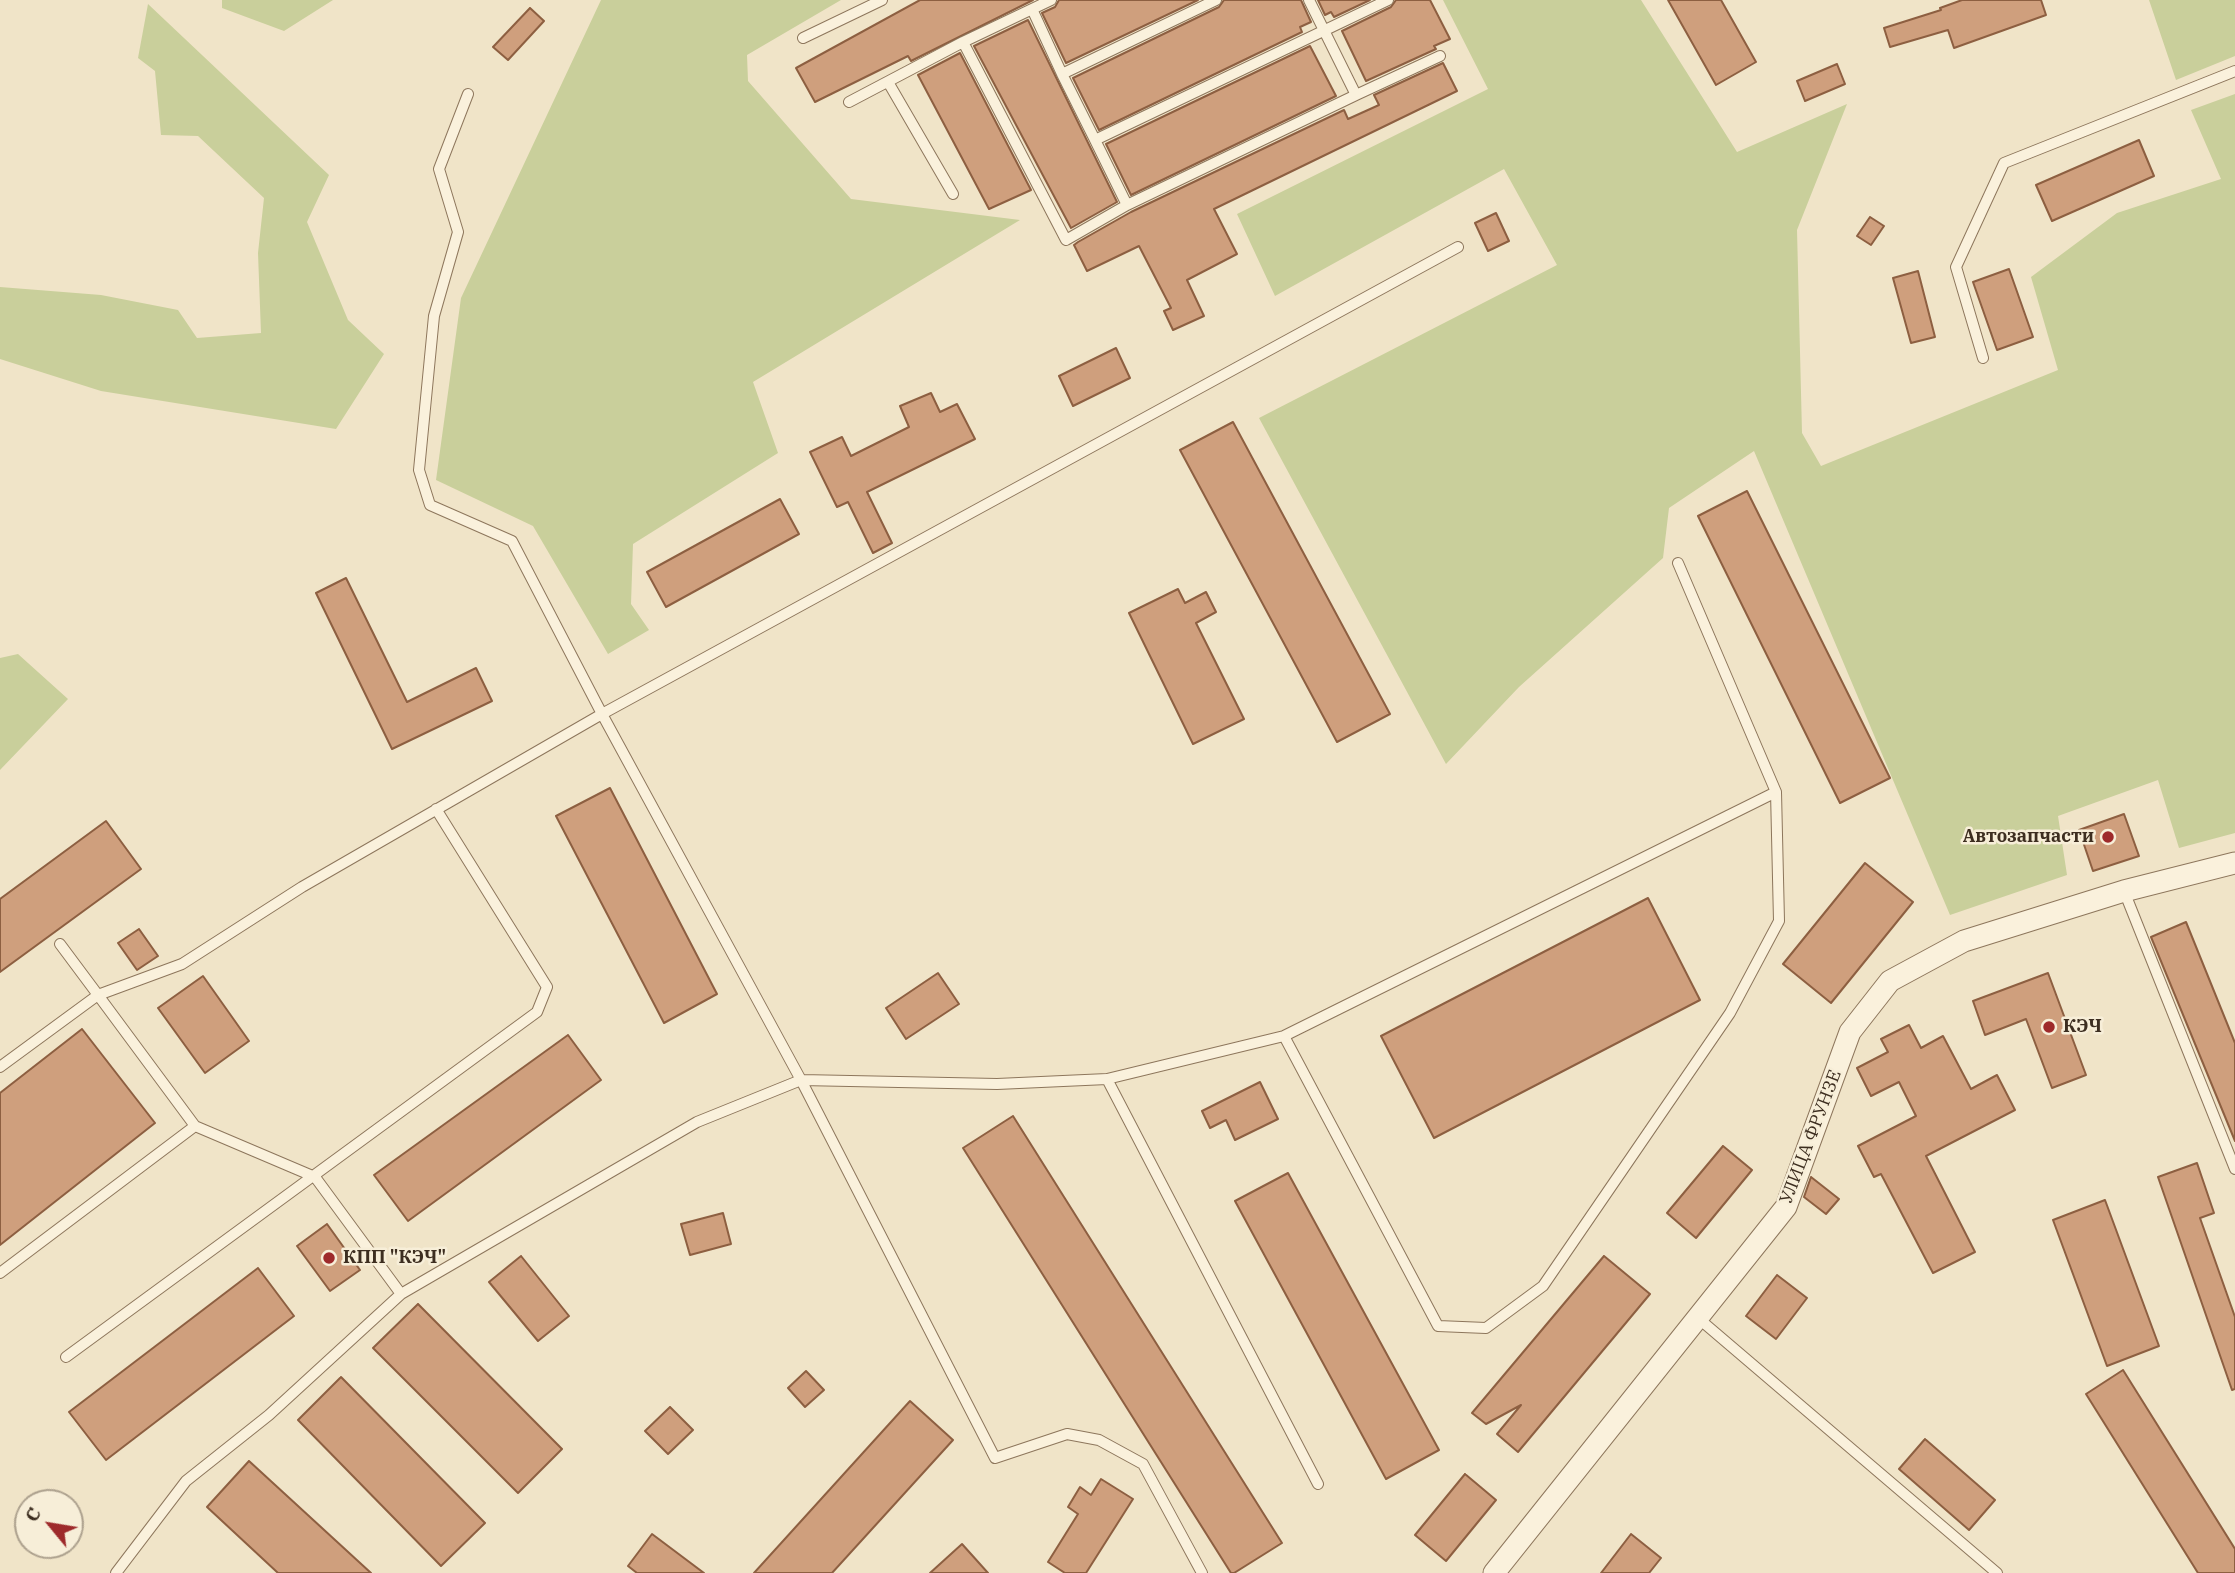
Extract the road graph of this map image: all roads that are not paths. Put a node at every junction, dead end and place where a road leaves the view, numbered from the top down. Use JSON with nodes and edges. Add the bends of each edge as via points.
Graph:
{"nodes":[{"id":1,"x":882,"y":0,"type":"edge"},
{"id":2,"x":1051,"y":0,"type":"edge"},
{"id":3,"x":1216,"y":0,"type":"edge"},
{"id":4,"x":1309,"y":0,"type":"edge"},
{"id":5,"x":1388,"y":0,"type":"edge"},
{"id":6,"x":1032,"y":9,"type":"junction"},
{"id":7,"x":1323,"y":29,"type":"junction"},
{"id":8,"x":803,"y":38,"type":"dead end"},
{"id":9,"x":963,"y":42,"type":"junction"},
{"id":10,"x":1440,"y":56,"type":"dead end"},
{"id":11,"x":2235,"y":71,"type":"edge"},
{"id":12,"x":1062,"y":74,"type":"junction"},
{"id":13,"x":888,"y":82,"type":"junction"},
{"id":14,"x":468,"y":94,"type":"dead end"},
{"id":15,"x":1356,"y":95,"type":"junction"},
{"id":16,"x":849,"y":102,"type":"dead end"},
{"id":17,"x":1095,"y":140,"type":"junction"},
{"id":18,"x":953,"y":194,"type":"dead end"},
{"id":19,"x":1127,"y":205,"type":"junction"},
{"id":20,"x":1458,"y":247,"type":"dead end"},
{"id":21,"x":1983,"y":358,"type":"dead end"},
{"id":22,"x":1678,"y":563,"type":"dead end"},
{"id":23,"x":602,"y":713,"type":"junction"},
{"id":24,"x":1776,"y":792,"type":"junction"},
{"id":25,"x":436,"y":810,"type":"junction"},
{"id":26,"x":2235,"y":863,"type":"edge"},
{"id":27,"x":2124,"y":891,"type":"junction"},
{"id":28,"x":60,"y":943,"type":"dead end"},
{"id":29,"x":98,"y":995,"type":"junction"},
{"id":30,"x":1284,"y":1035,"type":"junction"},
{"id":31,"x":0,"y":1067,"type":"edge"},
{"id":32,"x":1107,"y":1079,"type":"junction"},
{"id":33,"x":801,"y":1080,"type":"junction"},
{"id":34,"x":195,"y":1126,"type":"junction"},
{"id":35,"x":2235,"y":1169,"type":"edge"},
{"id":36,"x":314,"y":1177,"type":"junction"},
{"id":37,"x":0,"y":1273,"type":"edge"},
{"id":38,"x":401,"y":1294,"type":"junction"},
{"id":39,"x":1698,"y":1318,"type":"junction"},
{"id":40,"x":66,"y":1357,"type":"dead end"},
{"id":41,"x":1318,"y":1484,"type":"dead end"},
{"id":42,"x":116,"y":1573,"type":"edge"},
{"id":43,"x":1202,"y":1573,"type":"edge"},
{"id":44,"x":1494,"y":1573,"type":"edge"},
{"id":45,"x":1997,"y":1573,"type":"edge"}],
"edges":[{"from":1,"to":8,"type":"lane"},
{"from":2,"to":6,"type":"lane"},
{"from":3,"to":12,"type":"lane"},
{"from":4,"to":7,"type":"lane"},
{"from":5,"to":7,"type":"lane"},
{"from":6,"to":9,"type":"lane"},
{"from":6,"to":12,"type":"lane"},
{"from":7,"to":15,"type":"lane"},
{"from":7,"to":17,"type":"lane"},
{"from":9,"to":13,"type":"lane"},
{"from":9,"to":19,"type":"lane","via":[[1066,240]]},
{"from":10,"to":15,"type":"lane"},
{"from":11,"to":21,"type":"lane","via":[[2004,163],[1956,267]]},
{"from":12,"to":17,"type":"lane"},
{"from":13,"to":16,"type":"lane"},
{"from":13,"to":18,"type":"lane"},
{"from":14,"to":23,"type":"lane","via":[[439,169],[458,232],[434,316],[419,470],[429,505],[512,541]]},
{"from":15,"to":19,"type":"lane"},
{"from":17,"to":19,"type":"lane"},
{"from":20,"to":23,"type":"lane"},
{"from":22,"to":24,"type":"lane"},
{"from":23,"to":25,"type":"lane"},
{"from":23,"to":33,"type":"lane"},
{"from":24,"to":30,"type":"lane"},
{"from":24,"to":30,"type":"lane","via":[[1779,921],[1730,1013],[1543,1286],[1486,1328],[1438,1326]]},
{"from":25,"to":29,"type":"lane","via":[[302,887],[183,964]]},
{"from":25,"to":36,"type":"lane","via":[[547,988],[537,1012]]},
{"from":26,"to":27,"type":"street","name":"УЛИЦА ФРУНЗЕ"},
{"from":27,"to":35,"type":"lane"},
{"from":27,"to":39,"type":"street","name":"УЛИЦА ФРУНЗЕ","via":[[1964,941],[1890,981],[1850,1032],[1786,1207]]},
{"from":28,"to":29,"type":"lane"},
{"from":29,"to":31,"type":"lane"},
{"from":29,"to":34,"type":"lane"},
{"from":30,"to":32,"type":"lane"},
{"from":32,"to":33,"type":"lane","via":[[997,1084]]},
{"from":32,"to":41,"type":"lane"},
{"from":33,"to":38,"type":"lane","via":[[697,1122]]},
{"from":33,"to":43,"type":"lane","via":[[995,1458],[1067,1434],[1099,1440],[1143,1464]]},
{"from":34,"to":36,"type":"lane"},
{"from":34,"to":37,"type":"lane"},
{"from":36,"to":38,"type":"lane"},
{"from":36,"to":40,"type":"lane"},
{"from":38,"to":42,"type":"lane","via":[[269,1415],[186,1481]]},
{"from":39,"to":44,"type":"street","name":"УЛИЦА ФРУНЗЕ"},
{"from":39,"to":45,"type":"lane"}]}
